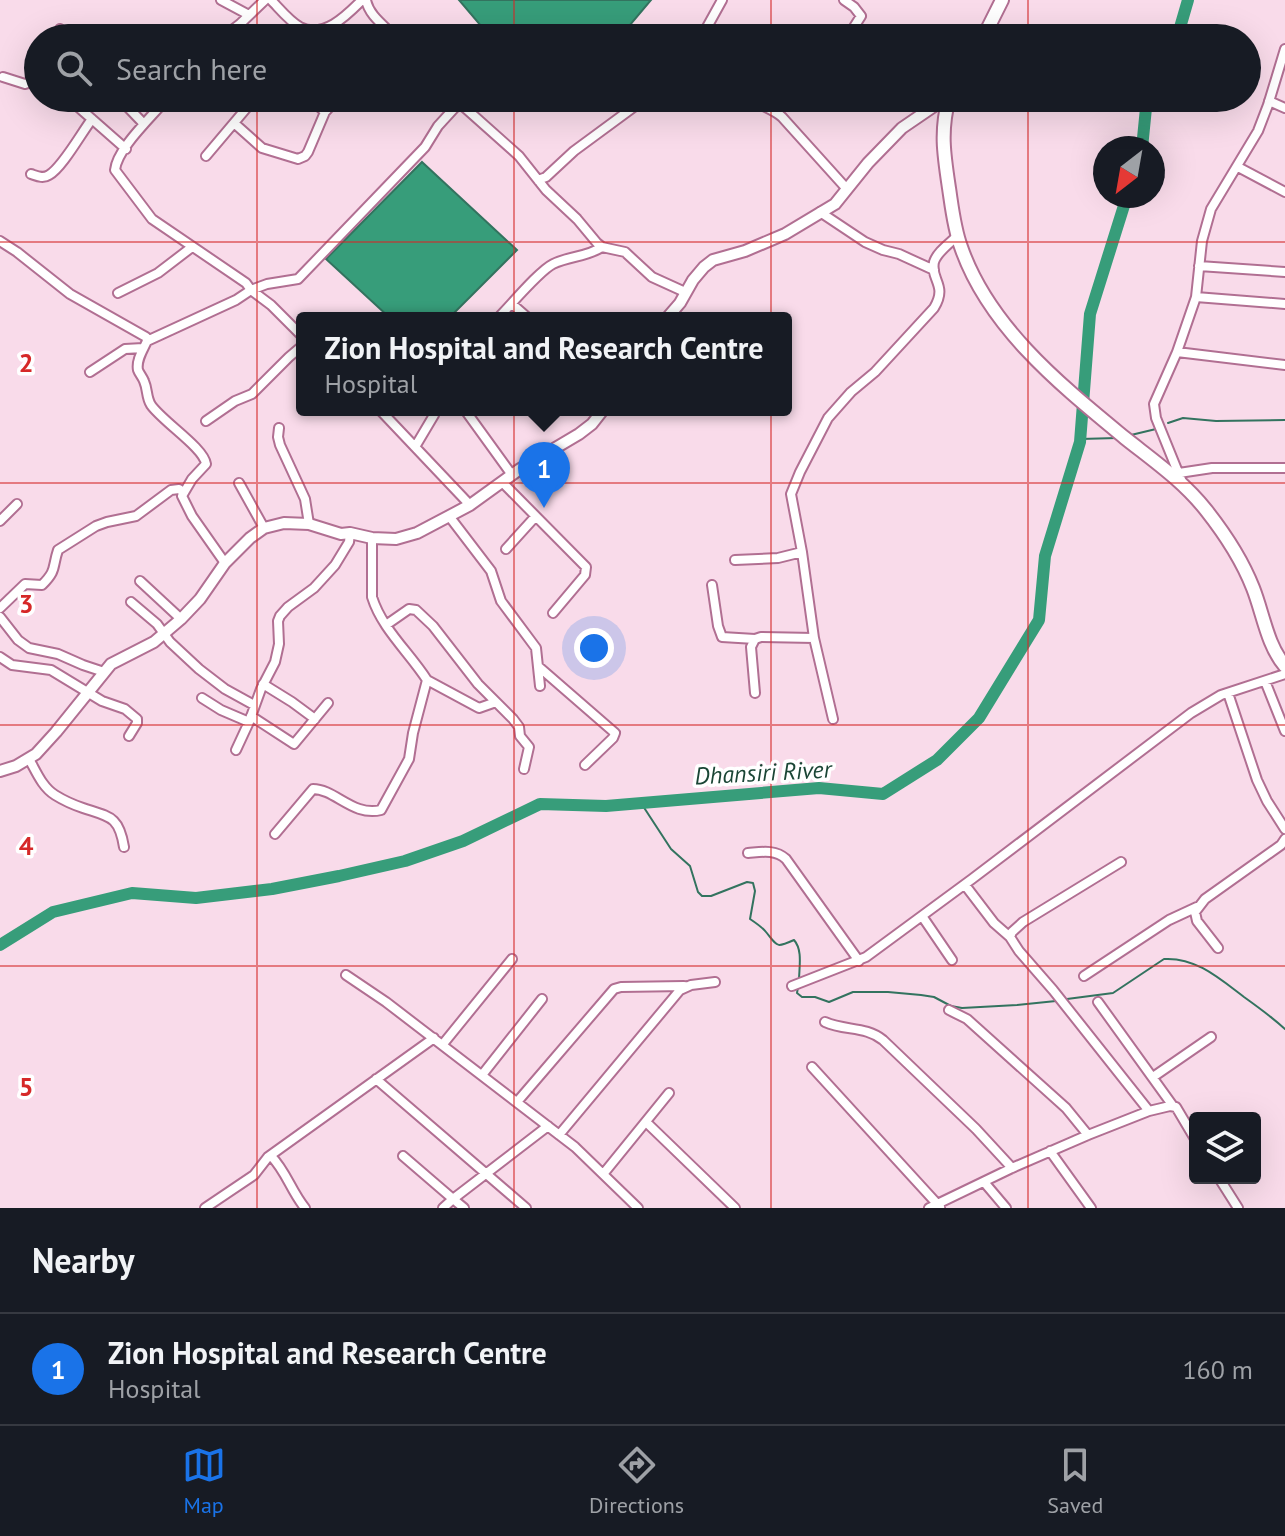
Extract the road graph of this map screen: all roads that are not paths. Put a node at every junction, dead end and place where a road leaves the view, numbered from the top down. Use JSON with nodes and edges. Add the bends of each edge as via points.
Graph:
{"nodes":[{"id":1,"x":221,"y":0,"type":"edge"},
{"id":2,"x":268,"y":0,"type":"edge"},
{"id":3,"x":364,"y":0,"type":"edge"},
{"id":4,"x":722,"y":0,"type":"edge"},
{"id":5,"x":844,"y":0,"type":"edge"},
{"id":6,"x":993,"y":0,"type":"edge"},
{"id":7,"x":1002,"y":0,"type":"edge"},
{"id":8,"x":249,"y":15,"type":"junction"},
{"id":9,"x":238,"y":24,"type":"edge"},
{"id":10,"x":297,"y":24,"type":"edge"},
{"id":11,"x":333,"y":24,"type":"edge"},
{"id":12,"x":382,"y":24,"type":"edge"},
{"id":13,"x":709,"y":24,"type":"edge"},
{"id":14,"x":856,"y":24,"type":"edge"},
{"id":15,"x":982,"y":24,"type":"edge"},
{"id":16,"x":990,"y":24,"type":"edge"},
{"id":17,"x":1285,"y":49,"type":"edge"},
{"id":18,"x":3,"y":77,"type":"dead end"},
{"id":19,"x":24,"y":84,"type":"edge"},
{"id":20,"x":1269,"y":101,"type":"junction"},
{"id":21,"x":1285,"y":108,"type":"edge"},
{"id":22,"x":84,"y":112,"type":"edge"},
{"id":23,"x":132,"y":112,"type":"edge"},
{"id":24,"x":154,"y":112,"type":"edge"},
{"id":25,"x":243,"y":112,"type":"edge"},
{"id":26,"x":325,"y":112,"type":"edge"},
{"id":27,"x":448,"y":112,"type":"edge"},
{"id":28,"x":471,"y":112,"type":"edge"},
{"id":29,"x":627,"y":112,"type":"edge"},
{"id":30,"x":776,"y":112,"type":"edge"},
{"id":31,"x":925,"y":112,"type":"edge"},
{"id":32,"x":946,"y":112,"type":"edge"},
{"id":33,"x":954,"y":112,"type":"edge"},
{"id":34,"x":92,"y":119,"type":"junction"},
{"id":35,"x":143,"y":123,"type":"junction"},
{"id":36,"x":234,"y":123,"type":"junction"},
{"id":37,"x":126,"y":149,"type":"junction"},
{"id":38,"x":206,"y":156,"type":"dead end"},
{"id":39,"x":1238,"y":167,"type":"junction"},
{"id":40,"x":31,"y":174,"type":"dead end"},
{"id":41,"x":538,"y":180,"type":"junction"},
{"id":42,"x":949,"y":186,"type":"junction"},
{"id":43,"x":846,"y":188,"type":"junction"},
{"id":44,"x":1285,"y":192,"type":"edge"},
{"id":45,"x":820,"y":212,"type":"junction"},
{"id":46,"x":957,"y":236,"type":"junction"},
{"id":47,"x":0,"y":241,"type":"edge"},
{"id":48,"x":192,"y":247,"type":"junction"},
{"id":49,"x":602,"y":247,"type":"junction"},
{"id":50,"x":1199,"y":266,"type":"junction"},
{"id":51,"x":934,"y":270,"type":"junction"},
{"id":52,"x":1285,"y":272,"type":"edge"},
{"id":53,"x":251,"y":290,"type":"junction"},
{"id":54,"x":685,"y":292,"type":"junction"},
{"id":55,"x":118,"y":293,"type":"dead end"},
{"id":56,"x":1196,"y":297,"type":"junction"},
{"id":57,"x":512,"y":304,"type":"junction"},
{"id":58,"x":1285,"y":304,"type":"edge"},
{"id":59,"x":504,"y":312,"type":"edge"},
{"id":60,"x":521,"y":312,"type":"edge"},
{"id":61,"x":672,"y":312,"type":"edge"},
{"id":62,"x":296,"y":330,"type":"edge"},
{"id":63,"x":145,"y":344,"type":"junction"},
{"id":64,"x":296,"y":351,"type":"edge"},
{"id":65,"x":1177,"y":352,"type":"junction"},
{"id":66,"x":1285,"y":365,"type":"edge"},
{"id":67,"x":90,"y":372,"type":"dead end"},
{"id":68,"x":386,"y":416,"type":"edge"},
{"id":69,"x":433,"y":416,"type":"edge"},
{"id":70,"x":469,"y":416,"type":"edge"},
{"id":71,"x":598,"y":416,"type":"edge"},
{"id":72,"x":206,"y":421,"type":"dead end"},
{"id":73,"x":279,"y":428,"type":"dead end"},
{"id":74,"x":415,"y":447,"type":"junction"},
{"id":75,"x":1285,"y":468,"type":"edge"},
{"id":76,"x":512,"y":475,"type":"junction"},
{"id":77,"x":1180,"y":478,"type":"junction"},
{"id":78,"x":502,"y":482,"type":"junction"},
{"id":79,"x":239,"y":483,"type":"dead end"},
{"id":80,"x":183,"y":492,"type":"junction"},
{"id":81,"x":17,"y":504,"type":"dead end"},
{"id":82,"x":470,"y":505,"type":"junction"},
{"id":83,"x":449,"y":516,"type":"junction"},
{"id":84,"x":535,"y":517,"type":"junction"},
{"id":85,"x":0,"y":521,"type":"edge"},
{"id":86,"x":309,"y":524,"type":"junction"},
{"id":87,"x":264,"y":528,"type":"junction"},
{"id":88,"x":350,"y":533,"type":"junction"},
{"id":89,"x":372,"y":538,"type":"junction"},
{"id":90,"x":506,"y":549,"type":"dead end"},
{"id":91,"x":802,"y":552,"type":"junction"},
{"id":92,"x":735,"y":560,"type":"dead end"},
{"id":93,"x":225,"y":563,"type":"junction"},
{"id":94,"x":140,"y":581,"type":"dead end"},
{"id":95,"x":712,"y":585,"type":"dead end"},
{"id":96,"x":131,"y":602,"type":"dead end"},
{"id":97,"x":0,"y":608,"type":"edge"},
{"id":98,"x":553,"y":613,"type":"dead end"},
{"id":99,"x":0,"y":617,"type":"edge"},
{"id":100,"x":181,"y":619,"type":"junction"},
{"id":101,"x":386,"y":625,"type":"junction"},
{"id":102,"x":165,"y":633,"type":"junction"},
{"id":103,"x":814,"y":638,"type":"junction"},
{"id":104,"x":755,"y":639,"type":"junction"},
{"id":105,"x":0,"y":657,"type":"edge"},
{"id":106,"x":1285,"y":666,"type":"edge"},
{"id":107,"x":539,"y":667,"type":"junction"},
{"id":108,"x":102,"y":674,"type":"junction"},
{"id":109,"x":1285,"y":674,"type":"edge"},
{"id":110,"x":427,"y":680,"type":"junction"},
{"id":111,"x":1265,"y":681,"type":"junction"},
{"id":112,"x":263,"y":684,"type":"junction"},
{"id":113,"x":540,"y":686,"type":"dead end"},
{"id":114,"x":89,"y":692,"type":"junction"},
{"id":115,"x":755,"y":693,"type":"dead end"},
{"id":116,"x":1228,"y":693,"type":"junction"},
{"id":117,"x":202,"y":698,"type":"dead end"},
{"id":118,"x":496,"y":702,"type":"junction"},
{"id":119,"x":1274,"y":702,"type":"junction"},
{"id":120,"x":328,"y":703,"type":"dead end"},
{"id":121,"x":254,"y":705,"type":"junction"},
{"id":122,"x":1285,"y":712,"type":"edge"},
{"id":123,"x":250,"y":719,"type":"junction"},
{"id":124,"x":315,"y":719,"type":"junction"},
{"id":125,"x":833,"y":719,"type":"dead end"},
{"id":126,"x":1285,"y":731,"type":"edge"},
{"id":127,"x":129,"y":736,"type":"dead end"},
{"id":128,"x":236,"y":750,"type":"dead end"},
{"id":129,"x":29,"y":759,"type":"junction"},
{"id":130,"x":585,"y":765,"type":"dead end"},
{"id":131,"x":524,"y":769,"type":"dead end"},
{"id":132,"x":0,"y":771,"type":"edge"},
{"id":133,"x":1285,"y":829,"type":"edge"},
{"id":134,"x":275,"y":834,"type":"dead end"},
{"id":135,"x":1285,"y":840,"type":"edge"},
{"id":136,"x":124,"y":847,"type":"dead end"},
{"id":137,"x":748,"y":853,"type":"dead end"},
{"id":138,"x":1121,"y":862,"type":"dead end"},
{"id":139,"x":965,"y":885,"type":"junction"},
{"id":140,"x":1198,"y":907,"type":"junction"},
{"id":141,"x":922,"y":916,"type":"junction"},
{"id":142,"x":1010,"y":937,"type":"junction"},
{"id":143,"x":1218,"y":948,"type":"dead end"},
{"id":144,"x":512,"y":959,"type":"dead end"},
{"id":145,"x":952,"y":960,"type":"dead end"},
{"id":146,"x":859,"y":961,"type":"junction"},
{"id":147,"x":346,"y":975,"type":"dead end"},
{"id":148,"x":1084,"y":976,"type":"dead end"},
{"id":149,"x":715,"y":982,"type":"dead end"},
{"id":150,"x":686,"y":986,"type":"junction"},
{"id":151,"x":792,"y":986,"type":"dead end"},
{"id":152,"x":542,"y":999,"type":"dead end"},
{"id":153,"x":1098,"y":1002,"type":"dead end"},
{"id":154,"x":949,"y":1010,"type":"dead end"},
{"id":155,"x":825,"y":1022,"type":"dead end"},
{"id":156,"x":1211,"y":1037,"type":"dead end"},
{"id":157,"x":434,"y":1038,"type":"junction"},
{"id":158,"x":443,"y":1044,"type":"junction"},
{"id":159,"x":812,"y":1067,"type":"dead end"},
{"id":160,"x":482,"y":1075,"type":"junction"},
{"id":161,"x":1153,"y":1077,"type":"junction"},
{"id":162,"x":376,"y":1079,"type":"junction"},
{"id":163,"x":669,"y":1093,"type":"dead end"},
{"id":164,"x":517,"y":1102,"type":"junction"},
{"id":165,"x":1173,"y":1106,"type":"junction"},
{"id":166,"x":1149,"y":1111,"type":"junction"},
{"id":167,"x":646,"y":1122,"type":"junction"},
{"id":168,"x":548,"y":1126,"type":"junction"},
{"id":169,"x":1189,"y":1130,"type":"edge"},
{"id":170,"x":559,"y":1135,"type":"junction"},
{"id":171,"x":1088,"y":1135,"type":"junction"},
{"id":172,"x":1050,"y":1151,"type":"junction"},
{"id":173,"x":271,"y":1156,"type":"junction"},
{"id":174,"x":403,"y":1156,"type":"dead end"},
{"id":175,"x":1012,"y":1168,"type":"junction"},
{"id":176,"x":604,"y":1173,"type":"junction"},
{"id":177,"x":485,"y":1174,"type":"junction"},
{"id":178,"x":984,"y":1182,"type":"junction"},
{"id":179,"x":1223,"y":1184,"type":"edge"},
{"id":180,"x":453,"y":1199,"type":"junction"},
{"id":181,"x":935,"y":1207,"type":"edge"},
{"id":182,"x":205,"y":1208,"type":"edge"},
{"id":183,"x":305,"y":1208,"type":"edge"},
{"id":184,"x":443,"y":1208,"type":"edge"},
{"id":185,"x":464,"y":1208,"type":"edge"},
{"id":186,"x":526,"y":1208,"type":"edge"},
{"id":187,"x":638,"y":1208,"type":"edge"},
{"id":188,"x":735,"y":1208,"type":"edge"},
{"id":189,"x":1006,"y":1208,"type":"edge"},
{"id":190,"x":1091,"y":1208,"type":"edge"},
{"id":191,"x":1238,"y":1208,"type":"edge"}],
"edges":[{"from":1,"to":8,"type":"street"},
{"from":2,"to":8,"type":"street"},
{"from":2,"to":10,"type":"street"},
{"from":3,"to":11,"type":"street"},
{"from":3,"to":12,"type":"street"},
{"from":4,"to":13,"type":"street"},
{"from":5,"to":14,"type":"street","via":[[861,16]]},
{"from":6,"to":15,"type":"main road"},
{"from":7,"to":16,"type":"main road"},
{"from":8,"to":9,"type":"street"},
{"from":17,"to":20,"type":"street"},
{"from":18,"to":19,"type":"street"},
{"from":20,"to":21,"type":"street"},
{"from":20,"to":39,"type":"street"},
{"from":22,"to":34,"type":"street"},
{"from":23,"to":35,"type":"street"},
{"from":24,"to":35,"type":"street"},
{"from":25,"to":36,"type":"street"},
{"from":26,"to":36,"type":"street","via":[[308,152],[298,159],[262,148]]},
{"from":27,"to":53,"type":"street","via":[[425,147],[302,275]]},
{"from":28,"to":41,"type":"street"},
{"from":29,"to":41,"type":"street"},
{"from":30,"to":43,"type":"street"},
{"from":31,"to":43,"type":"street","via":[[902,128]]},
{"from":32,"to":42,"type":"main road"},
{"from":33,"to":42,"type":"main road"},
{"from":34,"to":37,"type":"street"},
{"from":34,"to":40,"type":"street","via":[[52,172],[45,177]]},
{"from":35,"to":37,"type":"street"},
{"from":36,"to":38,"type":"street"},
{"from":37,"to":48,"type":"street","via":[[115,166],[121,178],[152,219]]},
{"from":39,"to":44,"type":"street"},
{"from":39,"to":50,"type":"street","via":[[1211,209]]},
{"from":41,"to":49,"type":"street"},
{"from":42,"to":46,"type":"main road"},
{"from":43,"to":45,"type":"street","via":[[840,200]]},
{"from":45,"to":51,"type":"street","via":[[865,242]]},
{"from":45,"to":54,"type":"street","via":[[785,234],[713,260]]},
{"from":46,"to":51,"type":"street","via":[[937,256]]},
{"from":46,"to":77,"type":"main road","via":[[981,289],[1019,342],[1092,410]]},
{"from":47,"to":63,"type":"street","via":[[70,294],[146,337]]},
{"from":48,"to":53,"type":"street"},
{"from":48,"to":55,"type":"street","via":[[158,273]]},
{"from":49,"to":54,"type":"street","via":[[625,252],[652,277]]},
{"from":49,"to":57,"type":"street","via":[[554,263]]},
{"from":50,"to":52,"type":"street"},
{"from":50,"to":56,"type":"street"},
{"from":51,"to":91,"type":"street","via":[[940,299],[875,372],[839,403],[800,472],[791,501]]},
{"from":53,"to":62,"type":"street"},
{"from":53,"to":63,"type":"street"},
{"from":54,"to":61,"type":"street"},
{"from":56,"to":58,"type":"street"},
{"from":56,"to":65,"type":"street"},
{"from":57,"to":59,"type":"street"},
{"from":57,"to":60,"type":"street"},
{"from":63,"to":67,"type":"street","via":[[125,349]]},
{"from":63,"to":80,"type":"street","via":[[138,368],[148,400],[207,460]]},
{"from":64,"to":72,"type":"street","via":[[252,394]]},
{"from":65,"to":66,"type":"street"},
{"from":65,"to":77,"type":"street","via":[[1154,404]]},
{"from":68,"to":74,"type":"street"},
{"from":69,"to":74,"type":"street"},
{"from":70,"to":76,"type":"street"},
{"from":71,"to":76,"type":"street"},
{"from":73,"to":86,"type":"street","via":[[280,445],[305,499]]},
{"from":74,"to":82,"type":"street"},
{"from":75,"to":77,"type":"street","via":[[1212,468]]},
{"from":76,"to":78,"type":"street"},
{"from":77,"to":106,"type":"main road","via":[[1241,561]]},
{"from":78,"to":82,"type":"street"},
{"from":78,"to":84,"type":"street"},
{"from":79,"to":87,"type":"street"},
{"from":80,"to":93,"type":"street","via":[[192,516]]},
{"from":80,"to":97,"type":"street","via":[[171,490],[136,516],[96,526],[58,550],[55,568],[42,585],[25,584]]},
{"from":81,"to":85,"type":"street"},
{"from":82,"to":83,"type":"street"},
{"from":83,"to":89,"type":"street","via":[[417,533]]},
{"from":83,"to":107,"type":"street","via":[[491,571],[501,601],[536,648]]},
{"from":84,"to":90,"type":"street"},
{"from":84,"to":98,"type":"street","via":[[586,567]]},
{"from":86,"to":87,"type":"street"},
{"from":86,"to":88,"type":"street"},
{"from":87,"to":93,"type":"street"},
{"from":88,"to":89,"type":"street"},
{"from":88,"to":112,"type":"street","via":[[330,571],[280,616],[278,653]]},
{"from":89,"to":101,"type":"street","via":[[372,597]]},
{"from":91,"to":92,"type":"street"},
{"from":91,"to":103,"type":"street"},
{"from":93,"to":100,"type":"street"},
{"from":94,"to":100,"type":"street"},
{"from":95,"to":104,"type":"street","via":[[722,637]]},
{"from":96,"to":102,"type":"street"},
{"from":99,"to":108,"type":"street","via":[[24,645],[64,655]]},
{"from":100,"to":102,"type":"street"},
{"from":101,"to":110,"type":"street"},
{"from":101,"to":118,"type":"street","via":[[406,610],[416,610]]},
{"from":102,"to":108,"type":"street"},
{"from":102,"to":121,"type":"street","via":[[210,679]]},
{"from":103,"to":104,"type":"street"},
{"from":103,"to":125,"type":"street"},
{"from":104,"to":115,"type":"street"},
{"from":105,"to":114,"type":"street","via":[[12,665],[51,670]]},
{"from":107,"to":113,"type":"street"},
{"from":107,"to":130,"type":"street","via":[[615,733]]},
{"from":108,"to":114,"type":"street"},
{"from":109,"to":111,"type":"street"},
{"from":110,"to":118,"type":"street","via":[[479,708]]},
{"from":110,"to":134,"type":"street","via":[[409,759],[381,810],[356,808],[313,789]]},
{"from":111,"to":116,"type":"street"},
{"from":111,"to":119,"type":"street"},
{"from":112,"to":121,"type":"street"},
{"from":112,"to":124,"type":"street"},
{"from":114,"to":127,"type":"street","via":[[134,715],[137,723]]},
{"from":114,"to":129,"type":"street"},
{"from":116,"to":133,"type":"street","via":[[1257,780]]},
{"from":116,"to":139,"type":"street","via":[[1191,713]]},
{"from":117,"to":123,"type":"street"},
{"from":118,"to":131,"type":"street","via":[[529,747]]},
{"from":119,"to":122,"type":"street"},
{"from":119,"to":126,"type":"street"},
{"from":120,"to":124,"type":"street"},
{"from":121,"to":123,"type":"street"},
{"from":123,"to":124,"type":"street","via":[[294,744]]},
{"from":123,"to":128,"type":"street"},
{"from":129,"to":132,"type":"street"},
{"from":129,"to":136,"type":"street","via":[[53,794],[115,821]]},
{"from":135,"to":140,"type":"street"},
{"from":137,"to":146,"type":"street","via":[[781,854]]},
{"from":138,"to":142,"type":"street","via":[[1023,922]]},
{"from":139,"to":141,"type":"street"},
{"from":139,"to":142,"type":"street"},
{"from":140,"to":143,"type":"street","via":[[1197,921]]},
{"from":140,"to":148,"type":"street"},
{"from":141,"to":145,"type":"street"},
{"from":141,"to":146,"type":"street"},
{"from":142,"to":166,"type":"street"},
{"from":144,"to":158,"type":"street"},
{"from":146,"to":151,"type":"street"},
{"from":147,"to":157,"type":"street"},
{"from":149,"to":150,"type":"street"},
{"from":150,"to":164,"type":"street","via":[[614,989]]},
{"from":150,"to":170,"type":"street"},
{"from":152,"to":160,"type":"street"},
{"from":153,"to":161,"type":"street"},
{"from":154,"to":171,"type":"street","via":[[967,1019],[1066,1108]]},
{"from":155,"to":175,"type":"street","via":[[870,1031],[883,1040]]},
{"from":156,"to":161,"type":"street"},
{"from":157,"to":158,"type":"street"},
{"from":157,"to":162,"type":"street"},
{"from":158,"to":160,"type":"street"},
{"from":159,"to":181,"type":"street"},
{"from":160,"to":164,"type":"street"},
{"from":161,"to":165,"type":"street"},
{"from":162,"to":173,"type":"street"},
{"from":162,"to":177,"type":"street"},
{"from":163,"to":167,"type":"street"},
{"from":164,"to":168,"type":"street"},
{"from":165,"to":166,"type":"street"},
{"from":165,"to":169,"type":"street"},
{"from":166,"to":171,"type":"street"},
{"from":167,"to":176,"type":"street"},
{"from":167,"to":188,"type":"street"},
{"from":168,"to":170,"type":"street"},
{"from":168,"to":177,"type":"street"},
{"from":170,"to":176,"type":"street"},
{"from":171,"to":172,"type":"street"},
{"from":172,"to":175,"type":"street"},
{"from":172,"to":190,"type":"street"},
{"from":173,"to":182,"type":"street","via":[[254,1175]]},
{"from":173,"to":183,"type":"street"},
{"from":174,"to":180,"type":"street"},
{"from":175,"to":178,"type":"street"},
{"from":176,"to":187,"type":"street"},
{"from":177,"to":180,"type":"street"},
{"from":177,"to":186,"type":"street"},
{"from":178,"to":181,"type":"street"},
{"from":178,"to":189,"type":"street"},
{"from":179,"to":191,"type":"street"},
{"from":180,"to":184,"type":"street"},
{"from":180,"to":185,"type":"street"}]}
